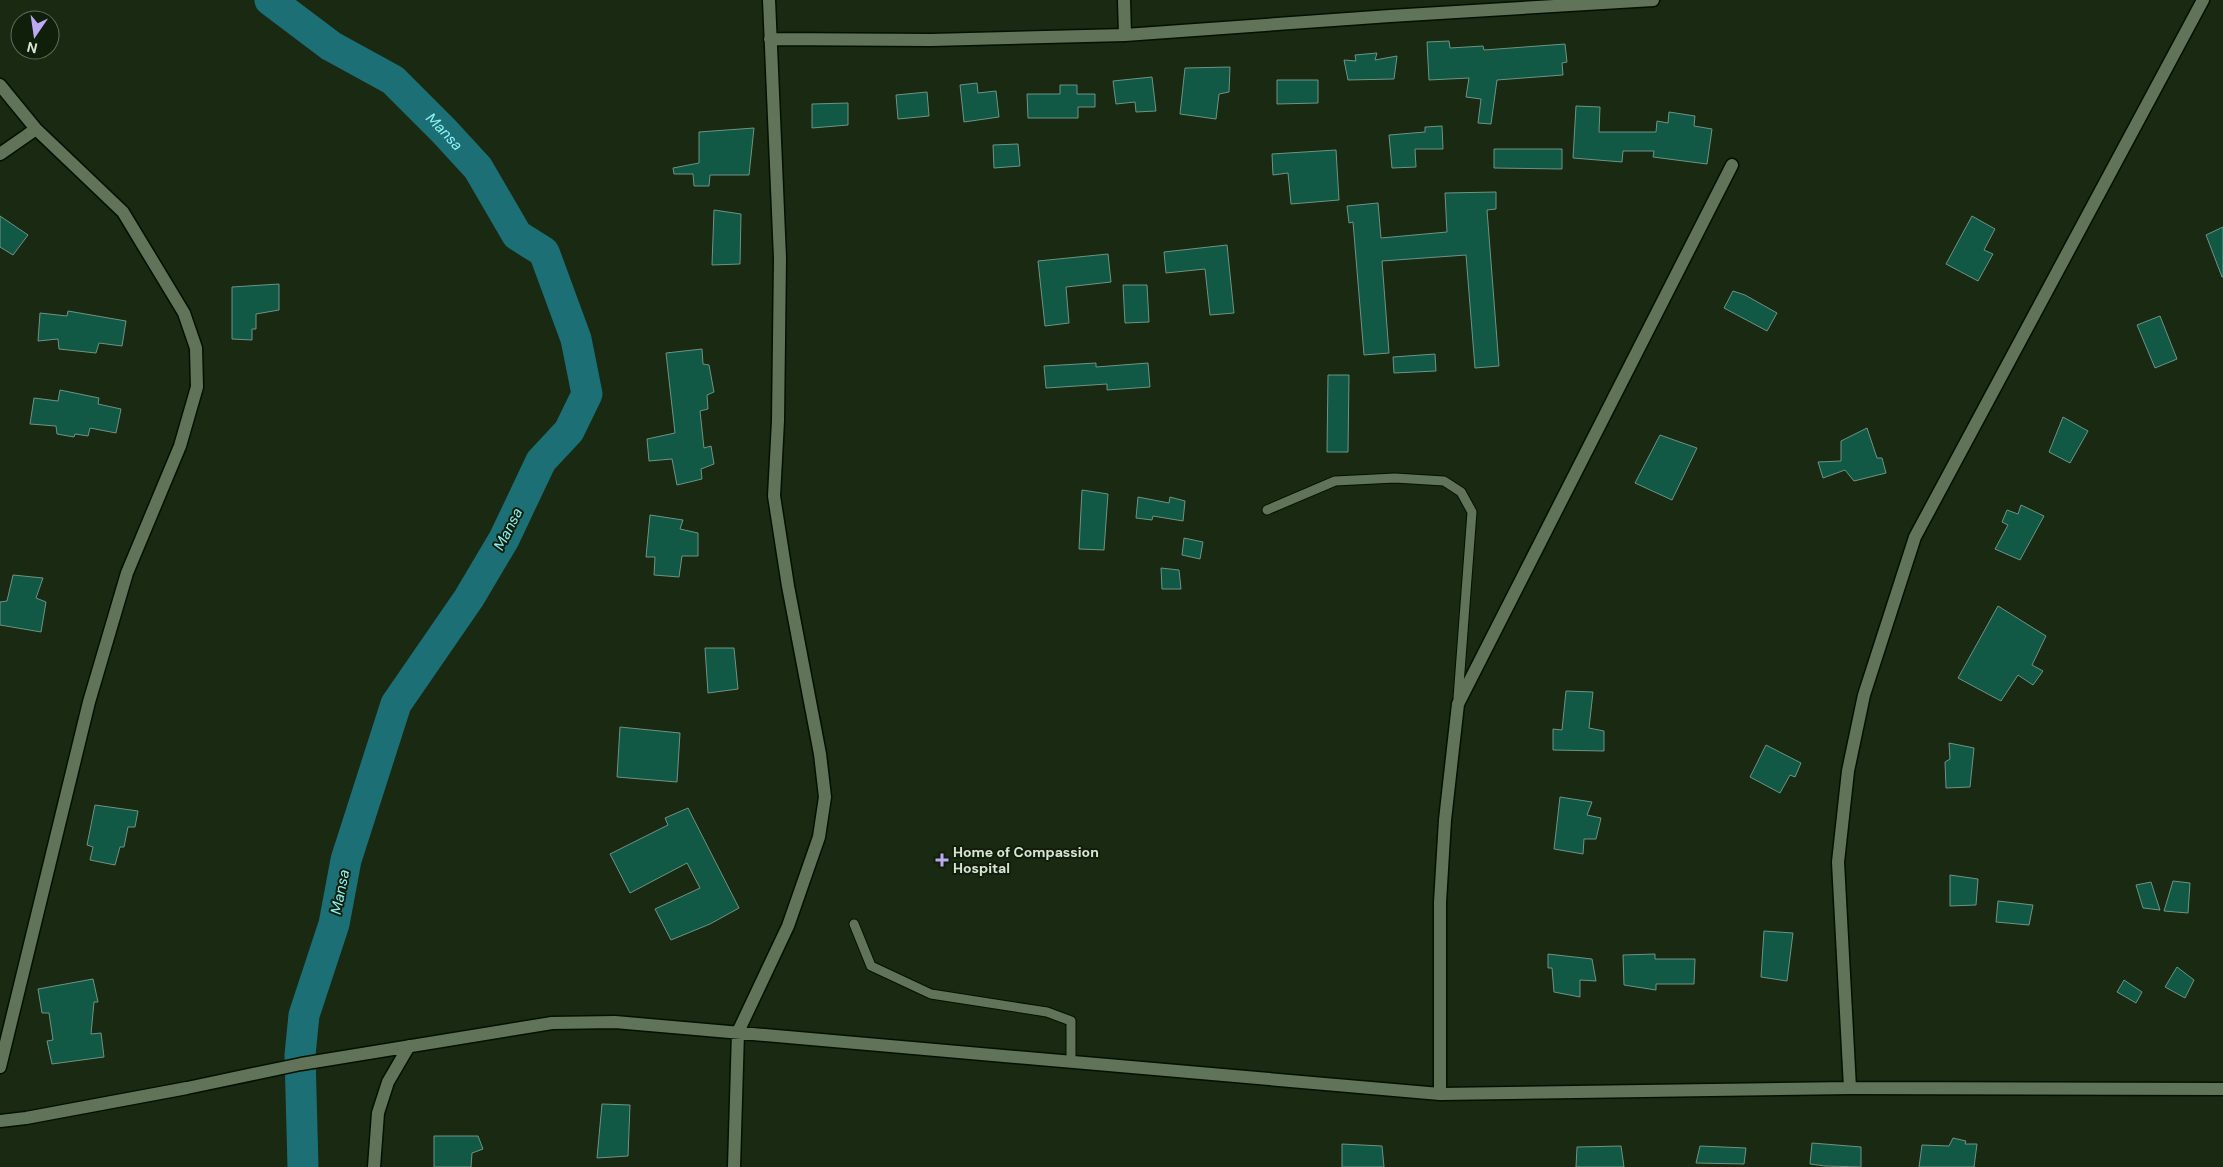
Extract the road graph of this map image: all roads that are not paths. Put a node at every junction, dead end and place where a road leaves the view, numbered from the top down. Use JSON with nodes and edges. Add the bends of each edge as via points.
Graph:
{"nodes":[{"id":1,"x":769,"y":0,"type":"edge"},
{"id":2,"x":1124,"y":0,"type":"edge"},
{"id":3,"x":1654,"y":0,"type":"edge"},
{"id":4,"x":2203,"y":0,"type":"edge"},
{"id":5,"x":1125,"y":35,"type":"junction"},
{"id":6,"x":770,"y":39,"type":"junction"},
{"id":7,"x":0,"y":85,"type":"edge"},
{"id":8,"x":36,"y":129,"type":"junction"},
{"id":9,"x":0,"y":154,"type":"edge"},
{"id":10,"x":1732,"y":165,"type":"dead end"},
{"id":11,"x":1267,"y":510,"type":"dead end"},
{"id":12,"x":1458,"y":704,"type":"junction"},
{"id":13,"x":854,"y":924,"type":"dead end"},
{"id":14,"x":738,"y":1032,"type":"junction"},
{"id":15,"x":409,"y":1046,"type":"junction"},
{"id":16,"x":1071,"y":1062,"type":"junction"},
{"id":17,"x":0,"y":1067,"type":"edge"},
{"id":18,"x":1850,"y":1088,"type":"junction"},
{"id":19,"x":2223,"y":1090,"type":"edge"},
{"id":20,"x":1440,"y":1094,"type":"junction"},
{"id":21,"x":0,"y":1121,"type":"edge"},
{"id":22,"x":374,"y":1167,"type":"edge"},
{"id":23,"x":734,"y":1167,"type":"edge"}],
"edges":[{"from":1,"to":6,"type":"street"},
{"from":2,"to":5,"type":"street"},
{"from":3,"to":5,"type":"street"},
{"from":4,"to":18,"type":"street","via":[[1915,537],[1864,694],[1848,772],[1838,862]]},
{"from":5,"to":6,"type":"street","via":[[931,40]]},
{"from":6,"to":14,"type":"street","via":[[780,258],[774,496],[825,797],[819,837],[788,926]]},
{"from":7,"to":8,"type":"street"},
{"from":8,"to":9,"type":"street"},
{"from":8,"to":17,"type":"street","via":[[123,212],[184,313],[196,348],[197,387],[180,446],[126,573],[88,702]]},
{"from":10,"to":12,"type":"street"},
{"from":11,"to":12,"type":"lane","via":[[1335,480],[1395,478],[1444,481],[1461,492],[1472,512]]},
{"from":12,"to":20,"type":"street","via":[[1440,902]]},
{"from":13,"to":16,"type":"lane","via":[[871,966],[931,994],[1047,1012],[1072,1021]]},
{"from":14,"to":15,"type":"street","via":[[615,1022],[552,1023]]},
{"from":14,"to":16,"type":"street"},
{"from":14,"to":23,"type":"street"},
{"from":15,"to":21,"type":"street"},
{"from":15,"to":22,"type":"street","via":[[388,1082],[378,1113]]},
{"from":16,"to":20,"type":"street"},
{"from":18,"to":19,"type":"street"},
{"from":18,"to":20,"type":"street"}]}
